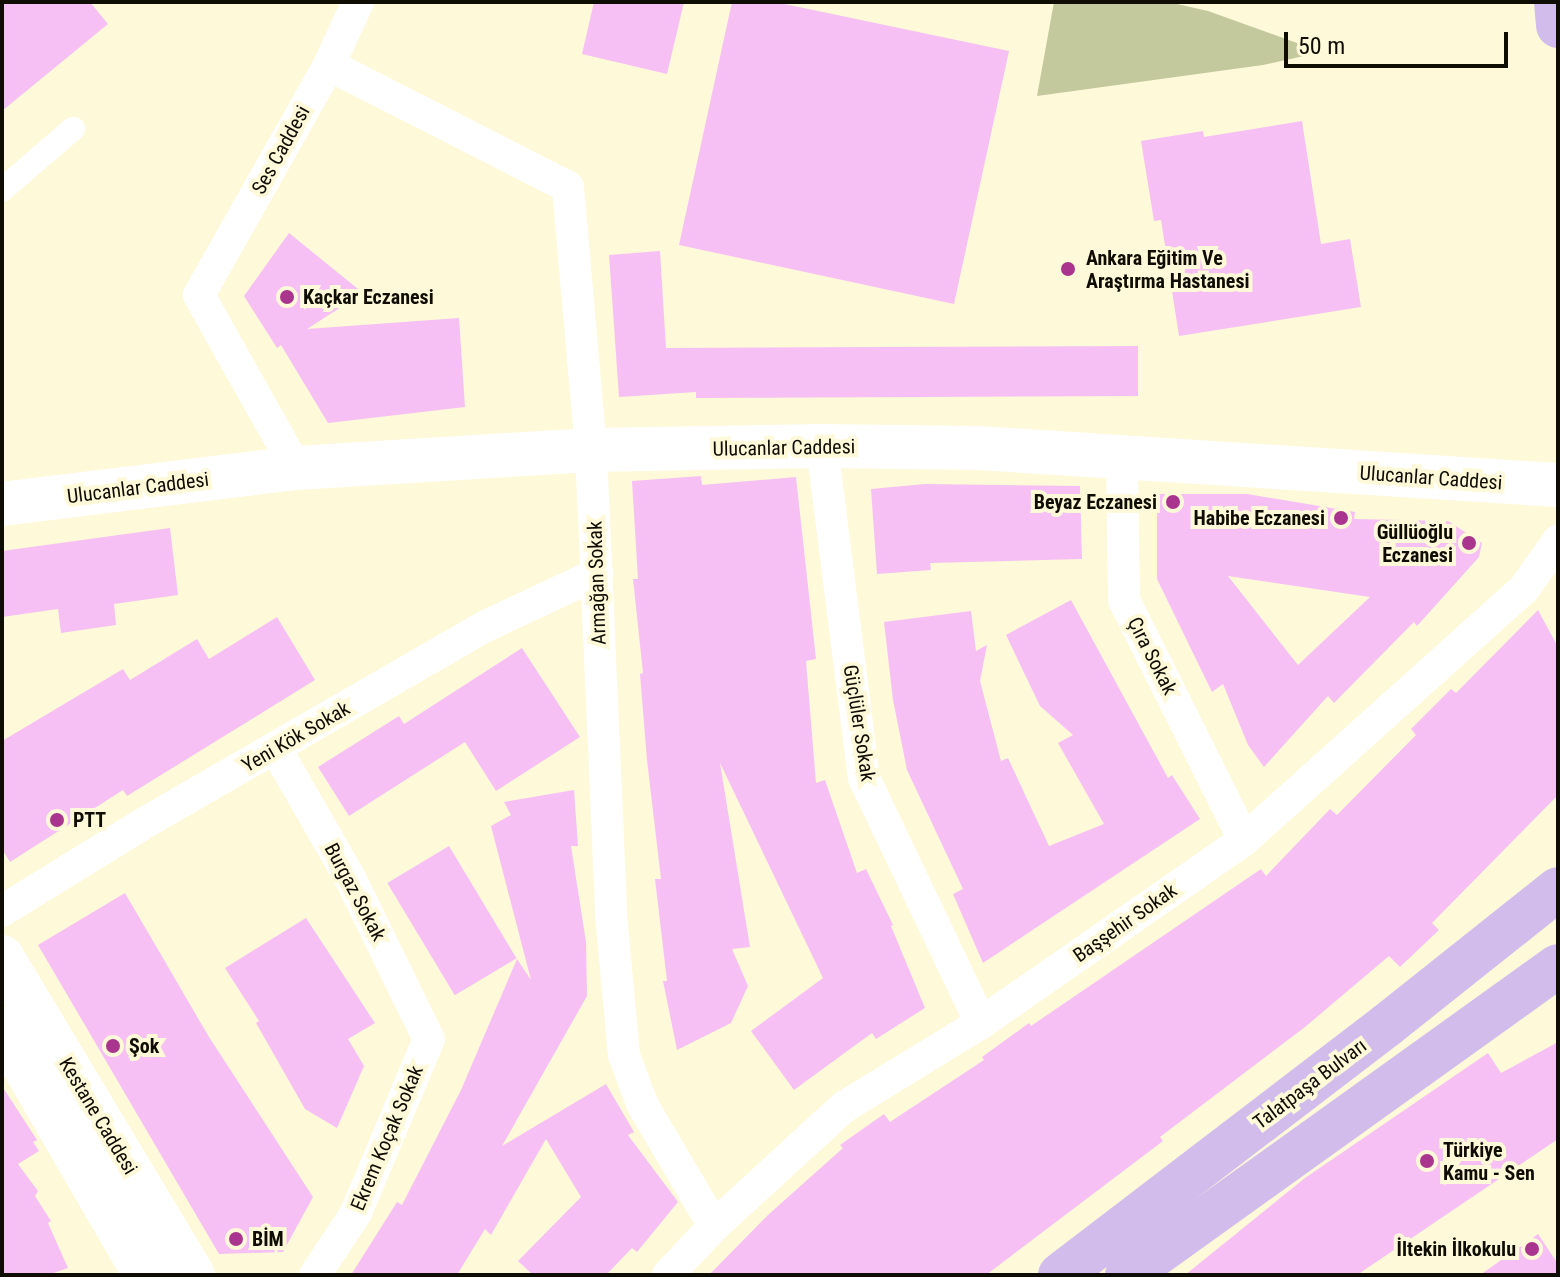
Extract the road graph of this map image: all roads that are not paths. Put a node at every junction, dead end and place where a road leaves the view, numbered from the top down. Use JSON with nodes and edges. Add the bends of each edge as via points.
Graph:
{"nodes":[{"id":1,"x":358,"y":2,"type":"edge"},
{"id":2,"x":1556,"y":2,"type":"edge"},
{"id":3,"x":1558,"y":26,"type":"edge"},
{"id":4,"x":329,"y":65,"type":"junction"},
{"id":5,"x":73,"y":129,"type":"dead end"},
{"id":6,"x":2,"y":190,"type":"edge"},
{"id":7,"x":822,"y":446,"type":"junction"},
{"id":8,"x":591,"y":450,"type":"junction"},
{"id":9,"x":1122,"y":458,"type":"junction"},
{"id":10,"x":296,"y":468,"type":"junction"},
{"id":11,"x":1558,"y":485,"type":"edge"},
{"id":12,"x":5,"y":505,"type":"edge"},
{"id":13,"x":1558,"y":541,"type":"edge"},
{"id":14,"x":597,"y":574,"type":"junction"},
{"id":15,"x":276,"y":749,"type":"junction"},
{"id":16,"x":1244,"y":840,"type":"junction"},
{"id":17,"x":1558,"y":889,"type":"edge"},
{"id":18,"x":2,"y":911,"type":"edge"},
{"id":19,"x":2,"y":957,"type":"edge"},
{"id":20,"x":1558,"y":966,"type":"edge"},
{"id":21,"x":981,"y":1023,"type":"junction"},
{"id":22,"x":2,"y":1028,"type":"edge"},
{"id":23,"x":429,"y":1039,"type":"joint"},
{"id":24,"x":714,"y":1226,"type":"junction"},
{"id":25,"x":138,"y":1273,"type":"edge"},
{"id":26,"x":193,"y":1275,"type":"edge"},
{"id":27,"x":315,"y":1275,"type":"edge"},
{"id":28,"x":668,"y":1275,"type":"edge"},
{"id":29,"x":1060,"y":1275,"type":"edge"},
{"id":30,"x":1127,"y":1275,"type":"edge"}],
"edges":[{"from":1,"to":4,"type":"street","name":"Ses Caddesi"},
{"from":2,"to":3,"type":"main road"},
{"from":4,"to":8,"type":"street","name":"Armağan Sokak","via":[[568,187]]},
{"from":4,"to":10,"type":"street","name":"Ses Caddesi","via":[[199,295]]},
{"from":5,"to":6,"type":"street"},
{"from":7,"to":8,"type":"main road","name":"Ulucanlar Caddesi"},
{"from":7,"to":9,"type":"main road","name":"Ulucanlar Caddesi","via":[[979,448]]},
{"from":7,"to":21,"type":"street","name":"Güçlüler Sokak","via":[[864,778]]},
{"from":8,"to":10,"type":"main road","name":"Ulucanlar Caddesi"},
{"from":8,"to":14,"type":"street","name":"Armağan Sokak"},
{"from":9,"to":11,"type":"main road","name":"Ulucanlar Caddesi"},
{"from":9,"to":16,"type":"street","name":"Çıra Sokak","via":[[1124,600]]},
{"from":10,"to":12,"type":"main road","name":"Ulucanlar Caddesi"},
{"from":13,"to":16,"type":"street","name":"Başşehir Sokak","via":[[1524,589]]},
{"from":14,"to":15,"type":"street","name":"Yeni Kök Sokak","via":[[486,626]]},
{"from":14,"to":24,"type":"street","name":"Armağan Sokak","via":[[611,915],[624,1055],[642,1104]]},
{"from":15,"to":18,"type":"street","name":"Yeni Kök Sokak"},
{"from":15,"to":23,"type":"street","name":"Burgaz Sokak","via":[[350,878]]},
{"from":16,"to":21,"type":"street","name":"Başşehir Sokak"},
{"from":17,"to":29,"type":"main road","name":"Talatpaşa Bulvarı"},
{"from":19,"to":26,"type":"main road","name":"Kestane Caddesi"},
{"from":20,"to":30,"type":"main road"},
{"from":21,"to":24,"type":"street","name":"Başşehir Sokak","via":[[844,1107]]},
{"from":22,"to":25,"type":"main road","name":"Kestane Caddesi"},
{"from":23,"to":27,"type":"street","name":"Ekrem Koçak Sokak","via":[[356,1213]]},
{"from":24,"to":28,"type":"street","name":"Başşehir Sokak"}]}
